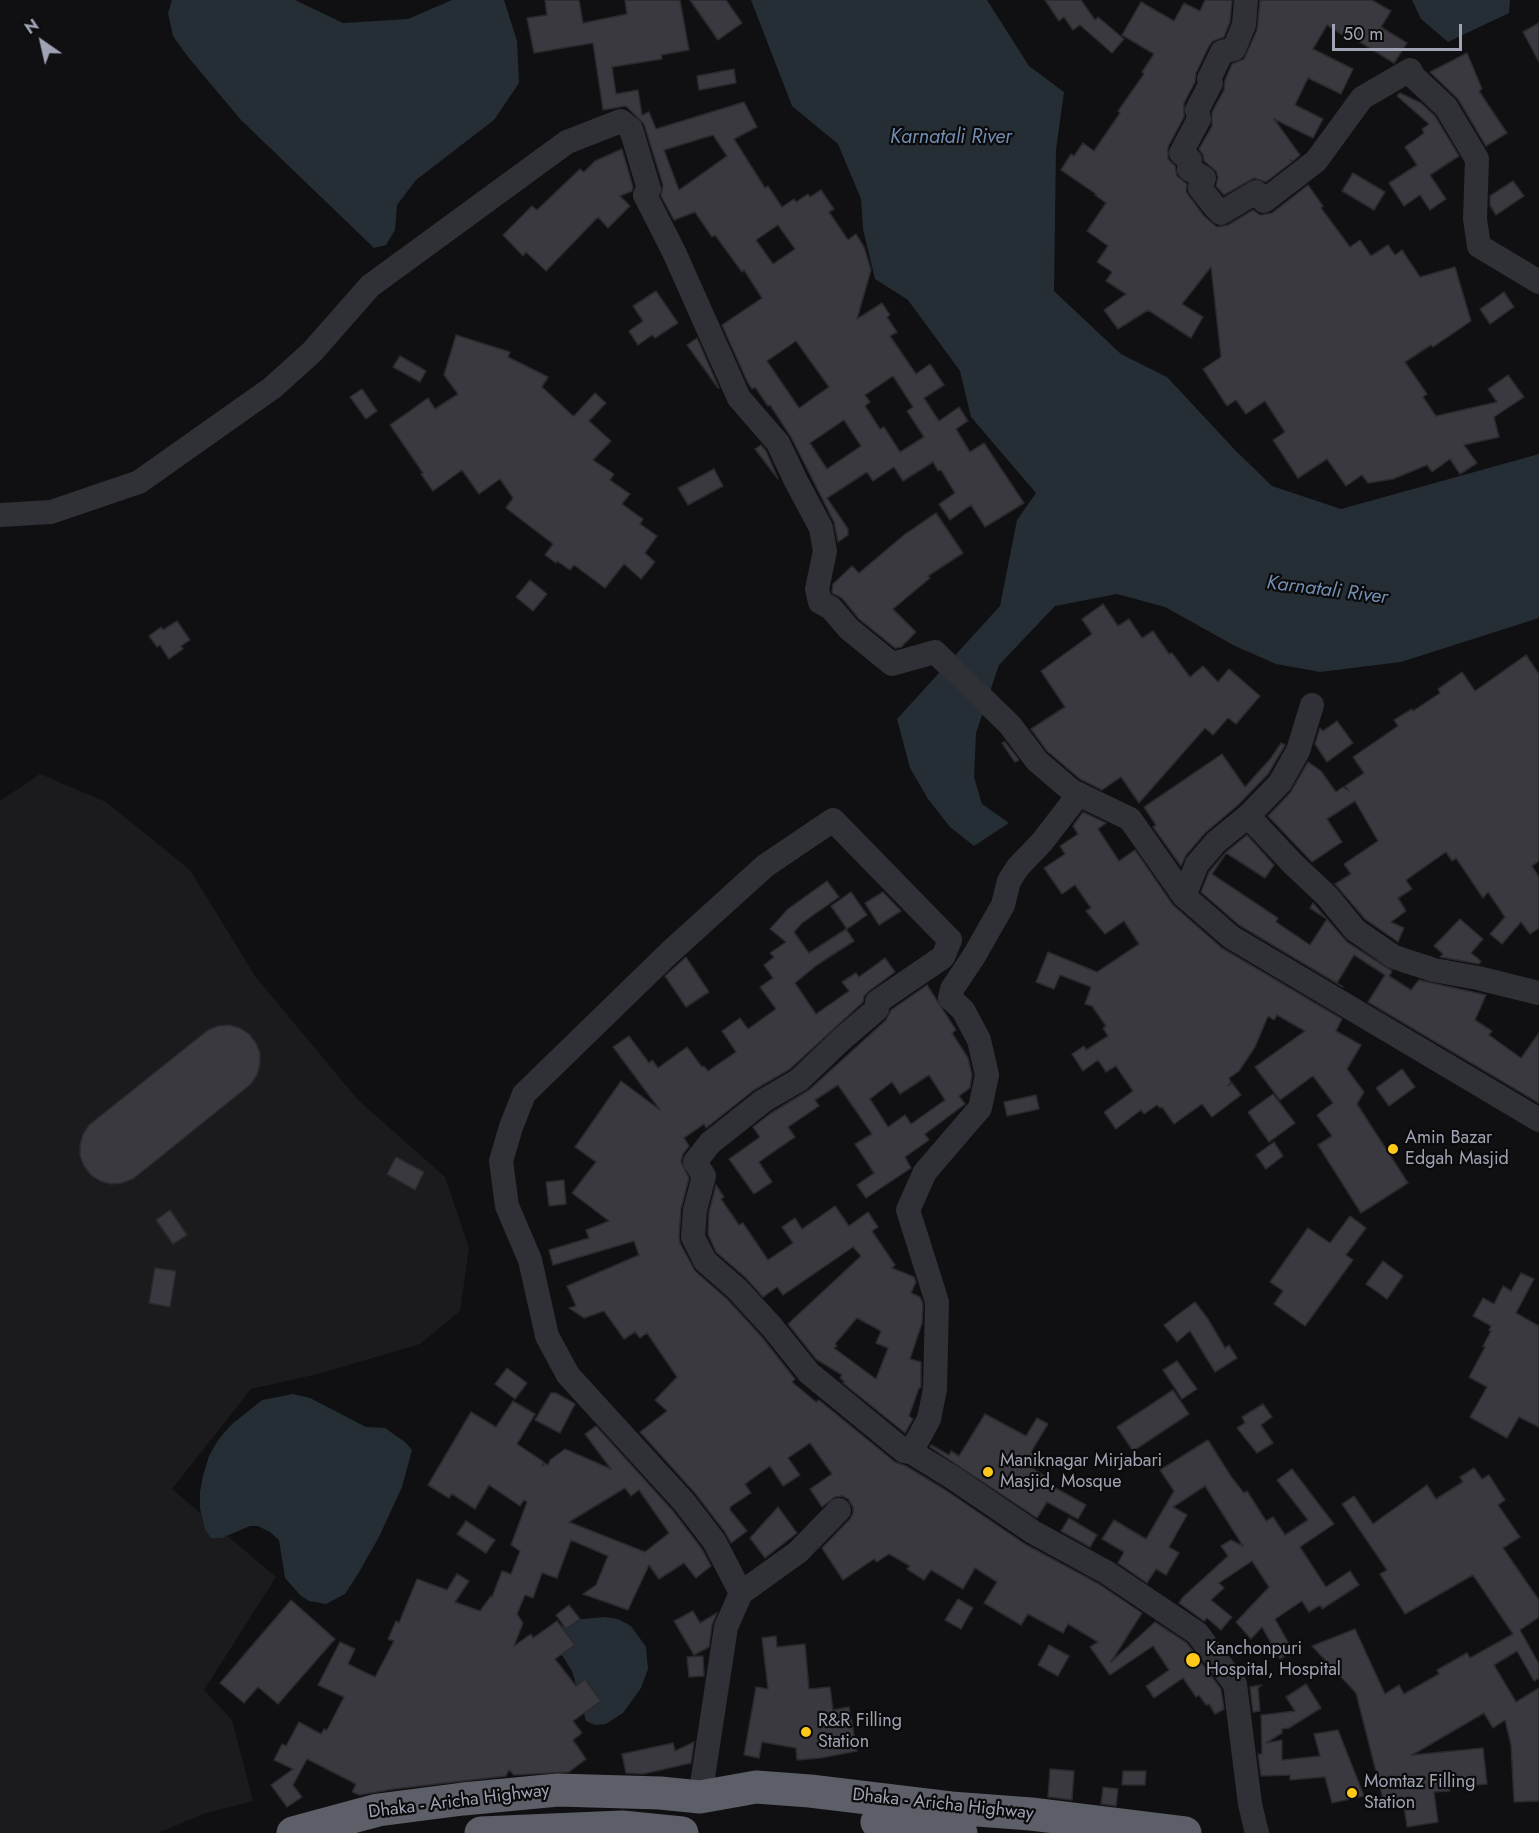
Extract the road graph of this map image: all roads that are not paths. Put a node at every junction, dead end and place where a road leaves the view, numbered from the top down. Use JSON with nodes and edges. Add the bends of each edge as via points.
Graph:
{"nodes":[{"id":1,"x":1246,"y":0,"type":"edge"},
{"id":2,"x":1539,"y":282,"type":"edge"},
{"id":3,"x":0,"y":515,"type":"edge"},
{"id":4,"x":1312,"y":705,"type":"dead end"},
{"id":5,"x":1079,"y":794,"type":"junction"},
{"id":6,"x":1248,"y":816,"type":"junction"},
{"id":7,"x":1184,"y":896,"type":"junction"},
{"id":8,"x":1539,"y":993,"type":"edge"},
{"id":9,"x":1539,"y":1120,"type":"edge"},
{"id":10,"x":911,"y":1452,"type":"junction"},
{"id":11,"x":839,"y":1510,"type":"dead end"},
{"id":12,"x":741,"y":1593,"type":"junction"},
{"id":13,"x":700,"y":1797,"type":"junction"},
{"id":14,"x":518,"y":1832,"type":"edge"},
{"id":15,"x":293,"y":1833,"type":"edge"},
{"id":16,"x":480,"y":1833,"type":"edge"},
{"id":17,"x":682,"y":1833,"type":"edge"},
{"id":18,"x":961,"y":1833,"type":"edge"},
{"id":19,"x":1185,"y":1833,"type":"edge"},
{"id":20,"x":1257,"y":1833,"type":"edge"}],
"edges":[{"from":1,"to":2,"type":"street","via":[[1241,33],[1234,49],[1222,52],[1181,153],[1190,160],[1189,169],[1204,178],[1200,188],[1221,213],[1256,192],[1264,201],[1316,161],[1362,98],[1410,70],[1446,107],[1477,159],[1475,219],[1479,246]]},
{"from":3,"to":5,"type":"street","via":[[51,512],[139,482],[272,388],[312,352],[370,286],[567,142],[621,120],[631,129],[649,189],[645,195],[739,398],[778,443],[821,528],[825,551],[818,589],[820,602],[892,664],[935,652],[1010,726],[1037,762]]},
{"from":4,"to":6,"type":"street","via":[[1298,751],[1280,783]]},
{"from":5,"to":7,"type":"street","via":[[1130,819]]},
{"from":5,"to":10,"type":"street","via":[[1018,867],[1002,905],[952,989],[950,998],[963,1010],[979,1040],[987,1076],[981,1108],[925,1172],[908,1210],[937,1302],[935,1389],[929,1419]]},
{"from":6,"to":7,"type":"street","via":[[1197,864]]},
{"from":6,"to":8,"type":"street","via":[[1355,930],[1394,957]]},
{"from":7,"to":9,"type":"street","via":[[1231,937]]},
{"from":10,"to":12,"type":"street","via":[[904,1451],[809,1373],[737,1289],[705,1261],[693,1237],[704,1176],[695,1162],[710,1143],[763,1101],[799,1080],[878,1009],[877,1002],[943,957],[950,940],[833,820],[765,866],[524,1094],[501,1161],[507,1206],[530,1260],[547,1336],[568,1375],[684,1502],[714,1541]]},
{"from":10,"to":20,"type":"street","via":[[1197,1633],[1235,1684]]},
{"from":11,"to":12,"type":"street","via":[[798,1552]]},
{"from":12,"to":13,"type":"street","via":[[726,1627]]},
{"from":13,"to":15,"type":"highway","name":"Dhaka - Aricha Highway","via":[[558,1790],[463,1798],[378,1810]]},
{"from":13,"to":18,"type":"highway","name":"Dhaka - Aricha Highway","via":[[755,1808]]},
{"from":13,"to":19,"type":"highway","name":"Dhaka - Aricha Highway","via":[[756,1787]]},
{"from":14,"to":16,"type":"highway","name":"Dhaka - Aricha Highway"},
{"from":14,"to":17,"type":"highway","name":"Dhaka - Aricha Highway","via":[[622,1827]]}]}
